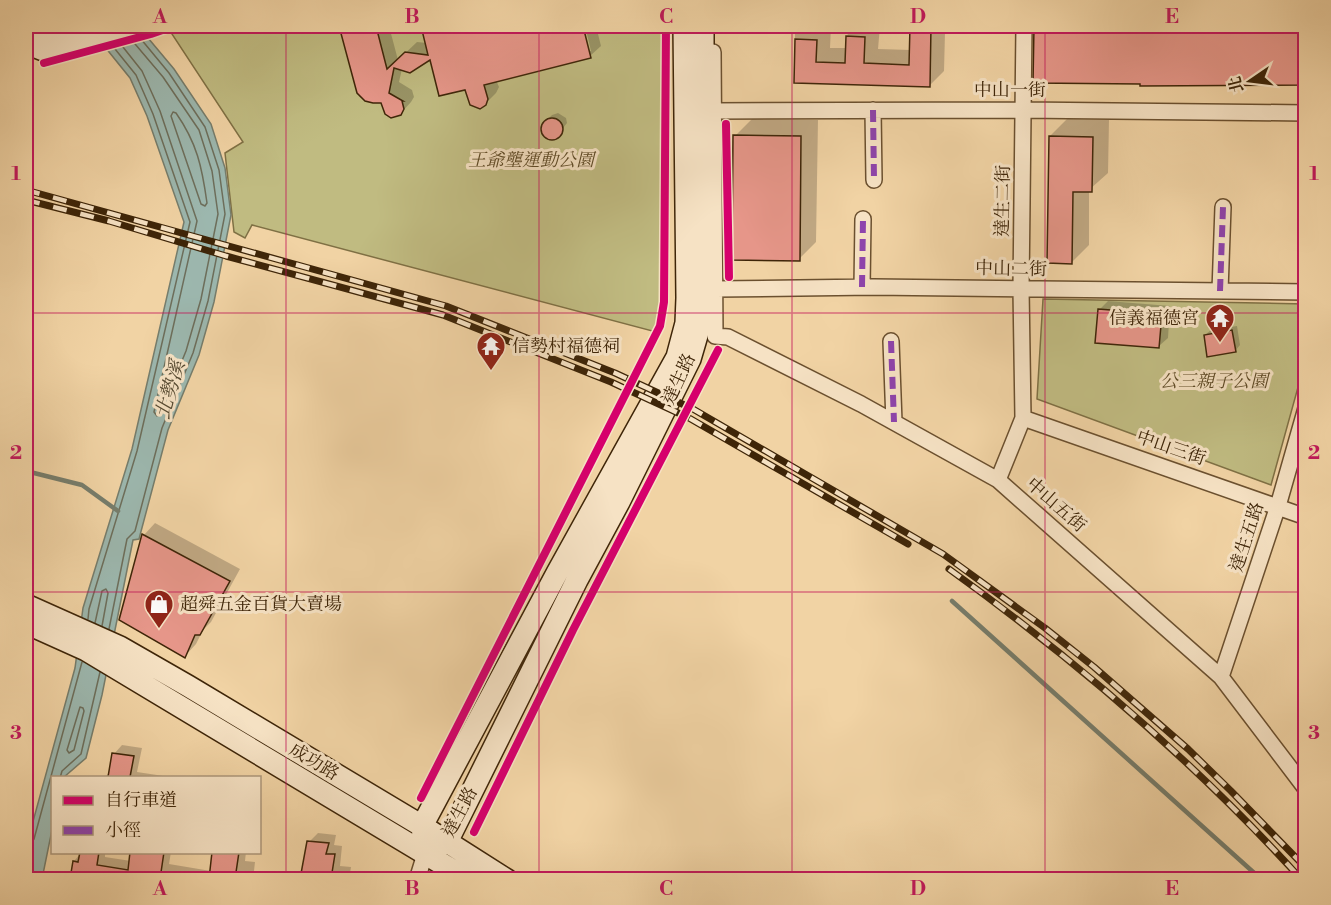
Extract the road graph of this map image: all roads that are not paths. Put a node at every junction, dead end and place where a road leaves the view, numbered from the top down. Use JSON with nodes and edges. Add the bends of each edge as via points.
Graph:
{"nodes":[{"id":1,"x":127,"y":26,"type":"edge"},
{"id":2,"x":684,"y":26,"type":"edge"},
{"id":3,"x":703,"y":26,"type":"edge"},
{"id":4,"x":711,"y":26,"type":"edge"},
{"id":5,"x":1024,"y":26,"type":"edge"},
{"id":6,"x":71,"y":31,"type":"edge"},
{"id":7,"x":26,"y":43,"type":"edge"},
{"id":8,"x":873,"y":110,"type":"junction"},
{"id":9,"x":1023,"y":110,"type":"junction"},
{"id":10,"x":714,"y":111,"type":"junction"},
{"id":11,"x":1305,"y":113,"type":"edge"},
{"id":12,"x":874,"y":180,"type":"dead end"},
{"id":13,"x":1223,"y":207,"type":"dead end"},
{"id":14,"x":863,"y":219,"type":"dead end"},
{"id":15,"x":862,"y":287,"type":"junction"},
{"id":16,"x":716,"y":289,"type":"junction"},
{"id":17,"x":1021,"y":289,"type":"junction"},
{"id":18,"x":1220,"y":291,"type":"junction"},
{"id":19,"x":1305,"y":292,"type":"edge"},
{"id":20,"x":891,"y":341,"type":"dead end"},
{"id":21,"x":1305,"y":408,"type":"edge"},
{"id":22,"x":1023,"y":418,"type":"junction"},
{"id":23,"x":894,"y":422,"type":"junction"},
{"id":24,"x":998,"y":480,"type":"junction"},
{"id":25,"x":1278,"y":506,"type":"junction"},
{"id":26,"x":1305,"y":517,"type":"edge"},
{"id":27,"x":26,"y":605,"type":"edge"},
{"id":28,"x":26,"y":623,"type":"edge"},
{"id":29,"x":61,"y":629,"type":"junction"},
{"id":30,"x":116,"y":656,"type":"junction"},
{"id":31,"x":1221,"y":677,"type":"junction"},
{"id":32,"x":1305,"y":789,"type":"edge"},
{"id":33,"x":422,"y":826,"type":"junction"},
{"id":34,"x":447,"y":842,"type":"junction"},
{"id":35,"x":425,"y":854,"type":"junction"},
{"id":36,"x":417,"y":879,"type":"edge"},
{"id":37,"x":469,"y":879,"type":"edge"},
{"id":38,"x":507,"y":879,"type":"edge"}],
"edges":[{"from":1,"to":6,"type":"street"},
{"from":2,"to":33,"type":"street","name":"達生路","via":[[687,298],[686,323],[677,357]]},
{"from":3,"to":34,"type":"street","name":"達生路","via":[[703,296],[690,359]]},
{"from":4,"to":10,"type":"street"},
{"from":5,"to":9,"type":"street","name":"達生二街"},
{"from":6,"to":7,"type":"street"},
{"from":8,"to":9,"type":"street","name":"中山一街"},
{"from":8,"to":10,"type":"street","name":"中山一街"},
{"from":8,"to":12,"type":"street"},
{"from":9,"to":11,"type":"street","name":"中山一街"},
{"from":9,"to":17,"type":"street","name":"達生二街"},
{"from":10,"to":16,"type":"street"},
{"from":13,"to":18,"type":"street"},
{"from":14,"to":15,"type":"street"},
{"from":15,"to":16,"type":"street","name":"中山二街"},
{"from":15,"to":17,"type":"street","name":"中山二街"},
{"from":16,"to":23,"type":"street","name":"中山五街","via":[[715,336],[728,337]]},
{"from":17,"to":18,"type":"street","name":"中山二街"},
{"from":17,"to":22,"type":"street","name":"達生二街"},
{"from":18,"to":19,"type":"street","name":"中山二街"},
{"from":20,"to":23,"type":"street"},
{"from":21,"to":25,"type":"street","name":"達生五路"},
{"from":22,"to":24,"type":"street","name":"達生二街"},
{"from":22,"to":25,"type":"street","name":"中山三街"},
{"from":23,"to":24,"type":"street","name":"中山五街"},
{"from":24,"to":31,"type":"street","name":"中山五街"},
{"from":25,"to":26,"type":"street","name":"中山三街"},
{"from":25,"to":31,"type":"street","name":"達生五路"},
{"from":27,"to":29,"type":"street"},
{"from":28,"to":29,"type":"street"},
{"from":29,"to":30,"type":"street","via":[[86,650]]},
{"from":30,"to":33,"type":"street","name":"成功路"},
{"from":30,"to":35,"type":"street","name":"成功路"},
{"from":31,"to":32,"type":"street","name":"中山五街"},
{"from":33,"to":34,"type":"street","name":"成功路"},
{"from":33,"to":35,"type":"street","name":"達生路"},
{"from":34,"to":35,"type":"street","name":"達生路"},
{"from":34,"to":38,"type":"street","name":"成功路"},
{"from":35,"to":36,"type":"street"},
{"from":35,"to":37,"type":"street","name":"成功路"}]}
